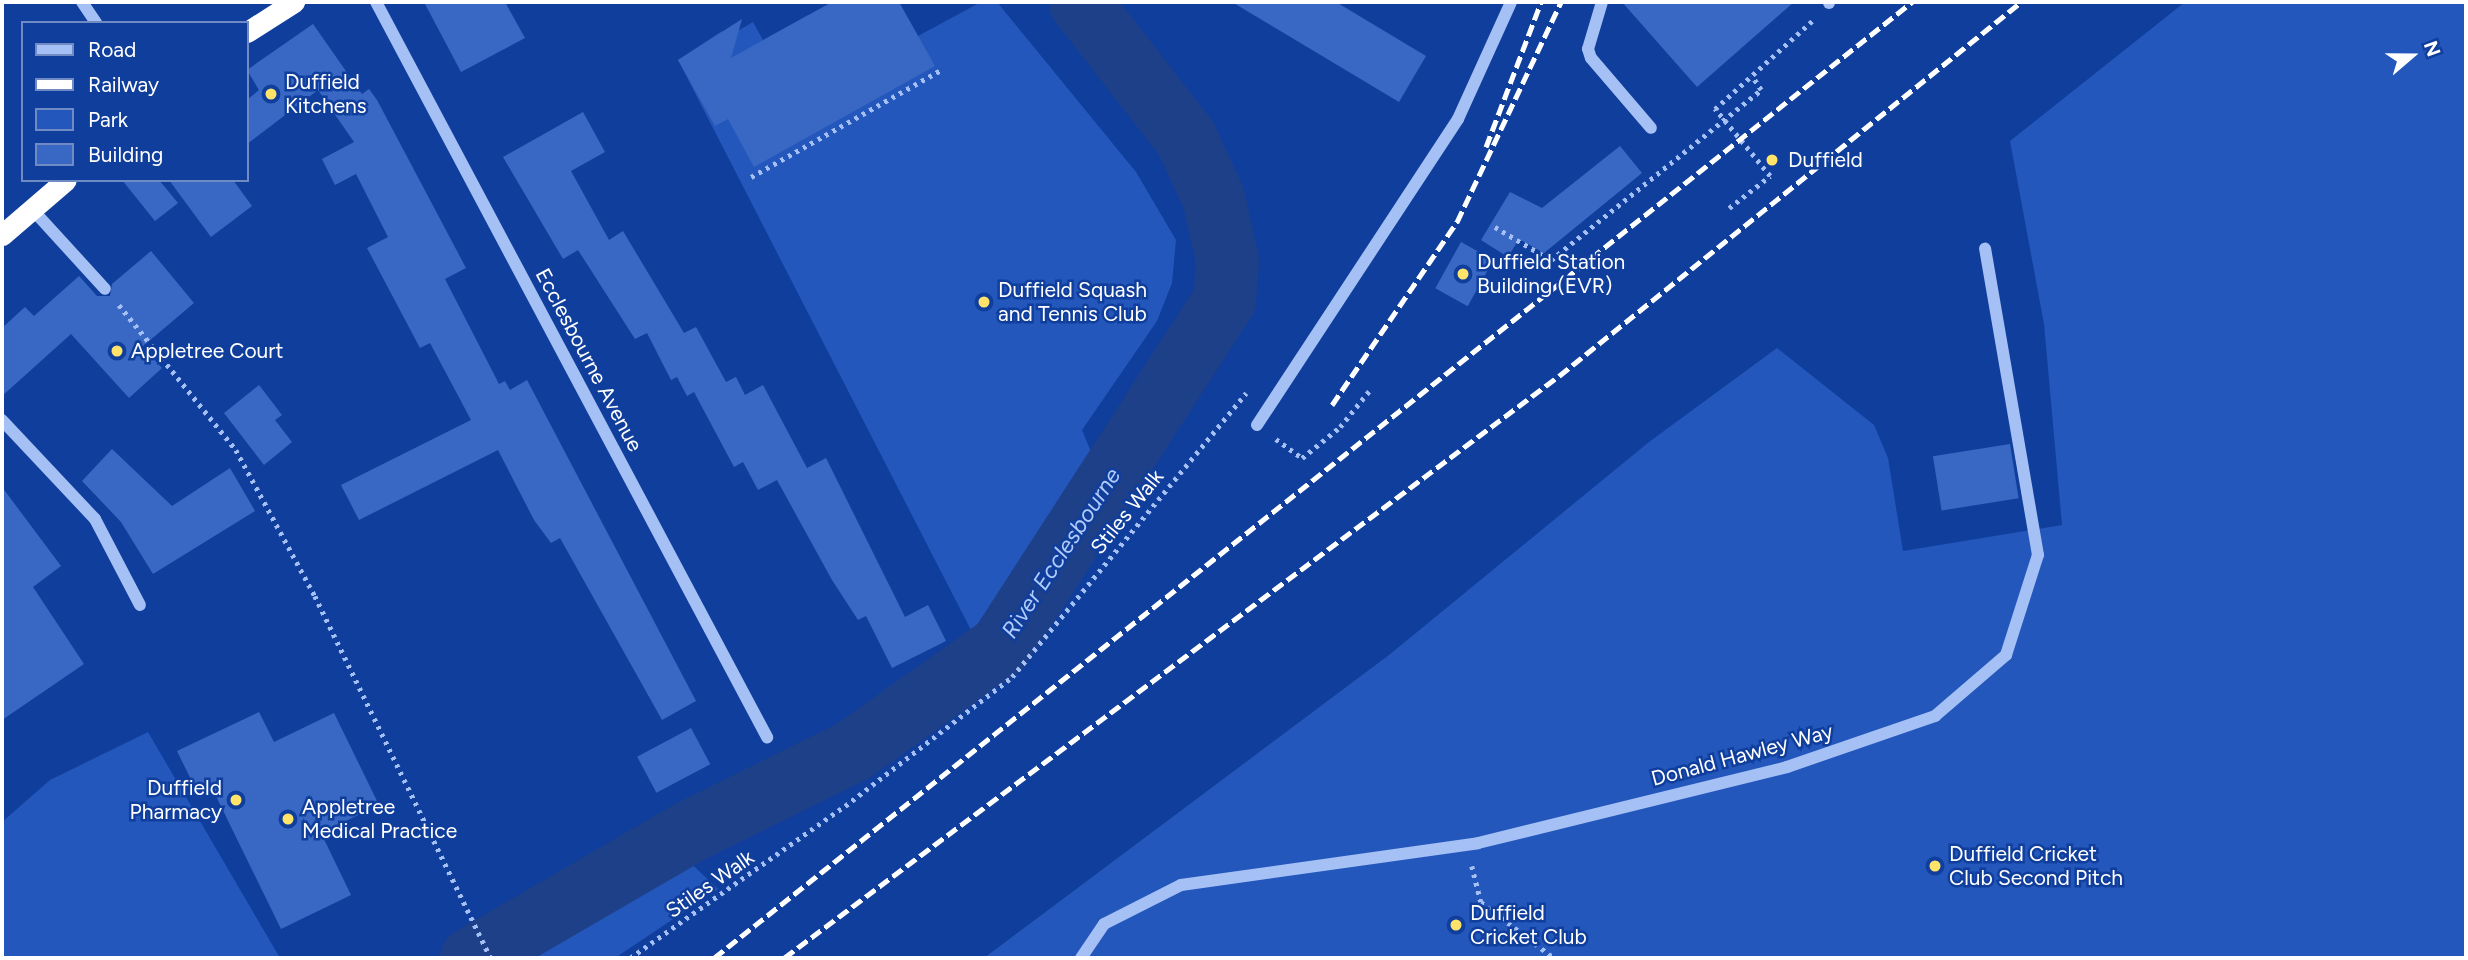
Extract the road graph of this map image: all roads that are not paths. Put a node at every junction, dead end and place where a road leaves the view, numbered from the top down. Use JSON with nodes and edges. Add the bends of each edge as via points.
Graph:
{"nodes":[{"id":1,"x":82,"y":2,"type":"edge"},
{"id":2,"x":294,"y":2,"type":"edge"},
{"id":3,"x":376,"y":2,"type":"edge"},
{"id":4,"x":1511,"y":2,"type":"edge"},
{"id":5,"x":1602,"y":2,"type":"edge"},
{"id":6,"x":95,"y":21,"type":"edge"},
{"id":7,"x":248,"y":31,"type":"edge"},
{"id":8,"x":1651,"y":128,"type":"dead end"},
{"id":9,"x":63,"y":182,"type":"edge"},
{"id":10,"x":32,"y":209,"type":"junction"},
{"id":11,"x":2,"y":235,"type":"edge"},
{"id":12,"x":1985,"y":249,"type":"dead end"},
{"id":13,"x":106,"y":289,"type":"road end"},
{"id":14,"x":2,"y":420,"type":"edge"},
{"id":15,"x":1257,"y":425,"type":"road end"},
{"id":16,"x":139,"y":606,"type":"dead end"},
{"id":17,"x":766,"y":737,"type":"dead end"},
{"id":18,"x":1082,"y":958,"type":"edge"}],
"edges":[{"from":1,"to":6,"type":"street"},
{"from":2,"to":7,"type":"highway"},
{"from":3,"to":17,"type":"street","name":"Ecclesbourne Avenue"},
{"from":4,"to":15,"type":"street","via":[[1458,119]]},
{"from":5,"to":8,"type":"street","via":[[1588,49],[1591,58]]},
{"from":9,"to":10,"type":"highway"},
{"from":10,"to":11,"type":"highway"},
{"from":10,"to":13,"type":"street"},
{"from":12,"to":18,"type":"street","name":"Donald Hawley Way","via":[[2038,555],[2006,655],[1935,716],[1787,767],[1466,845],[1181,885],[1104,924]]},
{"from":14,"to":16,"type":"street","via":[[95,519]]}]}
